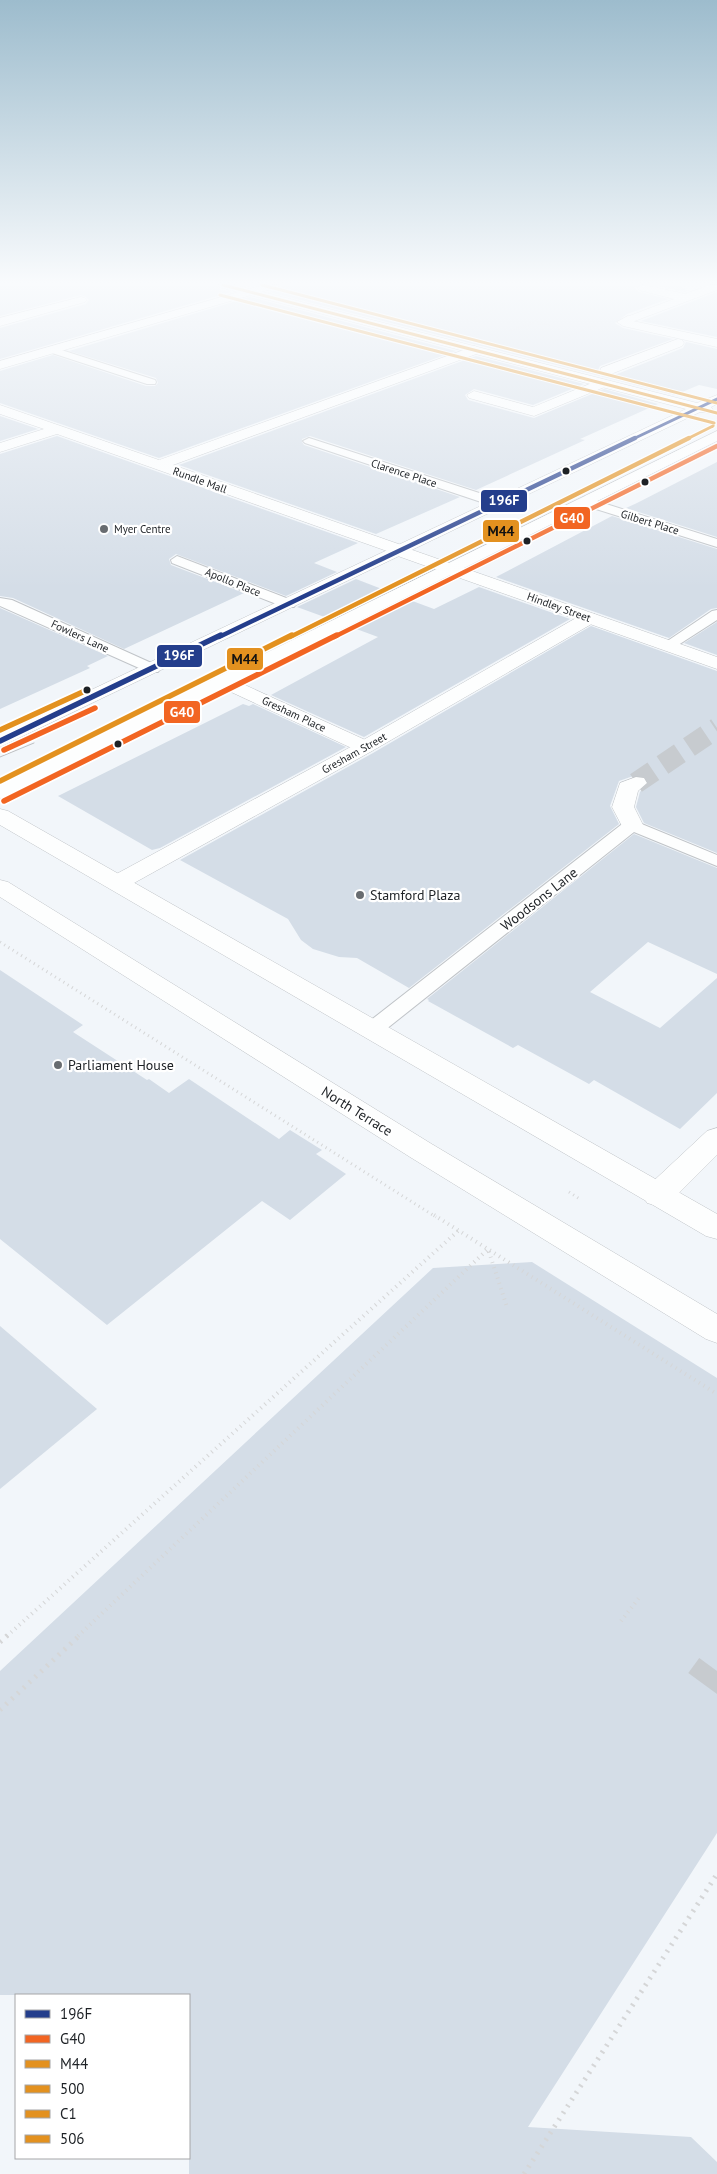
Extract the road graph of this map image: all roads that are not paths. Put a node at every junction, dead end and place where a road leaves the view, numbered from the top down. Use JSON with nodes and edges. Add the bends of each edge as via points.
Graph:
{"nodes":[{"id":1,"x":375,"y":386,"type":"edge"},
{"id":2,"x":585,"y":386,"type":"edge"},
{"id":3,"x":633,"y":386,"type":"edge"},
{"id":4,"x":645,"y":386,"type":"edge"},
{"id":5,"x":474,"y":395,"type":"dead end"},
{"id":6,"x":717,"y":403,"type":"edge"},
{"id":7,"x":698,"y":408,"type":"junction"},
{"id":8,"x":0,"y":409,"type":"edge"},
{"id":9,"x":58,"y":429,"type":"junction"},
{"id":10,"x":717,"y":435,"type":"edge"},
{"id":11,"x":309,"y":441,"type":"dead end"},
{"id":12,"x":0,"y":448,"type":"edge"},
{"id":13,"x":159,"y":465,"type":"junction"},
{"id":14,"x":584,"y":501,"type":"junction"},
{"id":15,"x":500,"y":504,"type":"junction"},
{"id":16,"x":717,"y":542,"type":"edge"},
{"id":17,"x":401,"y":551,"type":"junction"},
{"id":18,"x":177,"y":560,"type":"dead end"},
{"id":19,"x":450,"y":568,"type":"junction"},
{"id":20,"x":4,"y":602,"type":"edge"},
{"id":21,"x":288,"y":604,"type":"junction"},
{"id":22,"x":717,"y":614,"type":"edge"},
{"id":23,"x":589,"y":618,"type":"junction"},
{"id":24,"x":668,"y":646,"type":"junction"},
{"id":25,"x":717,"y":664,"type":"edge"},
{"id":26,"x":153,"y":669,"type":"junction"},
{"id":27,"x":223,"y":681,"type":"junction"},
{"id":28,"x":0,"y":741,"type":"edge"},
{"id":29,"x":365,"y":747,"type":"junction"},
{"id":30,"x":636,"y":783,"type":"tunnel mouth"},
{"id":31,"x":0,"y":792,"type":"edge"},
{"id":32,"x":0,"y":816,"type":"edge"},
{"id":33,"x":632,"y":825,"type":"junction"},
{"id":34,"x":717,"y":861,"type":"edge"},
{"id":35,"x":117,"y":883,"type":"junction"},
{"id":36,"x":0,"y":887,"type":"edge"},
{"id":37,"x":373,"y":1029,"type":"junction"},
{"id":38,"x":717,"y":1138,"type":"edge"},
{"id":39,"x":658,"y":1195,"type":"junction"},
{"id":40,"x":717,"y":1228,"type":"edge"},
{"id":41,"x":717,"y":1330,"type":"edge"}],
"edges":[{"from":1,"to":13,"type":"main road"},
{"from":2,"to":5,"type":"main road","via":[[534,412]]},
{"from":3,"to":7,"type":"main road"},
{"from":4,"to":6,"type":"main road"},
{"from":6,"to":7,"type":"main road"},
{"from":7,"to":15,"type":"main road"},
{"from":8,"to":9,"type":"main road","name":"Rundle Mall"},
{"from":9,"to":12,"type":"main road"},
{"from":9,"to":13,"type":"main road","name":"Rundle Mall"},
{"from":10,"to":14,"type":"main road"},
{"from":11,"to":15,"type":"lane","name":"Clarence Place"},
{"from":13,"to":17,"type":"main road","name":"Rundle Mall"},
{"from":14,"to":16,"type":"lane","name":"Gilbert Place"},
{"from":14,"to":19,"type":"main road"},
{"from":15,"to":17,"type":"main road"},
{"from":17,"to":19,"type":"main road","name":"Hindley Street"},
{"from":17,"to":21,"type":"main road"},
{"from":18,"to":21,"type":"lane","name":"Apollo Place"},
{"from":19,"to":23,"type":"main road","name":"Hindley Street"},
{"from":19,"to":27,"type":"main road"},
{"from":20,"to":26,"type":"lane","name":"Fowlers Lane"},
{"from":21,"to":26,"type":"main road"},
{"from":22,"to":24,"type":"lane"},
{"from":23,"to":24,"type":"main road","name":"Hindley Street"},
{"from":23,"to":29,"type":"main road","name":"Gresham Street"},
{"from":24,"to":25,"type":"main road","name":"Hindley Street"},
{"from":26,"to":28,"type":"main road"},
{"from":27,"to":29,"type":"main road","name":"Gresham Place"},
{"from":27,"to":31,"type":"main road"},
{"from":29,"to":35,"type":"main road","name":"Gresham Street"},
{"from":30,"to":33,"type":"main road","via":[[628,788],[623,807]]},
{"from":32,"to":35,"type":"main road"},
{"from":33,"to":34,"type":"lane"},
{"from":33,"to":37,"type":"lane","name":"Woodsons Lane"},
{"from":35,"to":37,"type":"main road"},
{"from":36,"to":41,"type":"main road","name":"North Terrace","via":[[420,1150]]},
{"from":37,"to":39,"type":"main road"},
{"from":38,"to":39,"type":"main road"},
{"from":39,"to":40,"type":"main road"}]}
